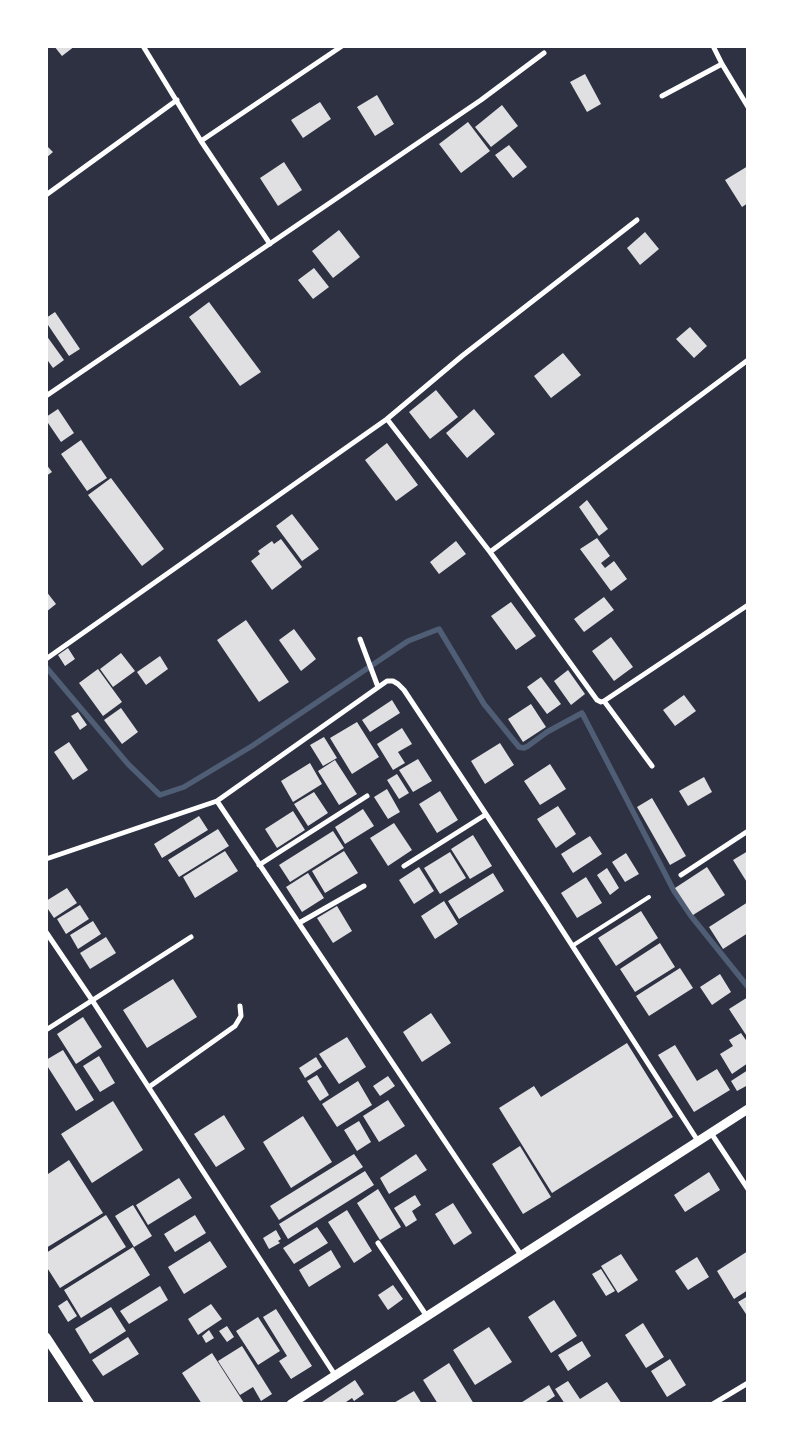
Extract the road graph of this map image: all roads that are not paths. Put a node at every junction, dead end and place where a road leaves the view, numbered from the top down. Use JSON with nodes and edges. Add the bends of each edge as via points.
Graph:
{"nodes":[{"id":1,"x":143,"y":46,"type":"edge"},
{"id":2,"x":342,"y":46,"type":"edge"},
{"id":3,"x":713,"y":46,"type":"edge"},
{"id":4,"x":544,"y":53,"type":"dead end"},
{"id":5,"x":722,"y":64,"type":"junction"},
{"id":6,"x":662,"y":96,"type":"dead end"},
{"id":7,"x":177,"y":100,"type":"junction"},
{"id":8,"x":748,"y":107,"type":"edge"},
{"id":9,"x":201,"y":141,"type":"junction"},
{"id":10,"x":46,"y":195,"type":"edge"},
{"id":11,"x":637,"y":220,"type":"dead end"},
{"id":12,"x":270,"y":244,"type":"junction"},
{"id":13,"x":748,"y":360,"type":"edge"},
{"id":14,"x":46,"y":396,"type":"edge"},
{"id":15,"x":387,"y":419,"type":"junction"},
{"id":16,"x":490,"y":552,"type":"junction"},
{"id":17,"x":748,"y":605,"type":"edge"},
{"id":18,"x":360,"y":639,"type":"dead end"},
{"id":19,"x":46,"y":659,"type":"edge"},
{"id":20,"x":378,"y":687,"type":"junction"},
{"id":21,"x":604,"y":701,"type":"junction"},
{"id":22,"x":652,"y":766,"type":"dead end"},
{"id":23,"x":367,"y":796,"type":"dead end"},
{"id":24,"x":217,"y":801,"type":"junction"},
{"id":25,"x":485,"y":815,"type":"junction"},
{"id":26,"x":748,"y":831,"type":"edge"},
{"id":27,"x":46,"y":859,"type":"edge"},
{"id":28,"x":259,"y":865,"type":"junction"},
{"id":29,"x":404,"y":866,"type":"dead end"},
{"id":30,"x":681,"y":875,"type":"dead end"},
{"id":31,"x":364,"y":886,"type":"dead end"},
{"id":32,"x":649,"y":897,"type":"dead end"},
{"id":33,"x":299,"y":923,"type":"junction"},
{"id":34,"x":46,"y":932,"type":"edge"},
{"id":35,"x":191,"y":937,"type":"dead end"},
{"id":36,"x":572,"y":946,"type":"junction"},
{"id":37,"x":92,"y":1000,"type":"junction"},
{"id":38,"x":240,"y":1006,"type":"dead end"},
{"id":39,"x":46,"y":1030,"type":"edge"},
{"id":40,"x":148,"y":1087,"type":"junction"},
{"id":41,"x":748,"y":1109,"type":"edge"},
{"id":42,"x":711,"y":1133,"type":"junction"},
{"id":43,"x":698,"y":1141,"type":"junction"},
{"id":44,"x":748,"y":1189,"type":"edge"},
{"id":45,"x":378,"y":1243,"type":"dead end"},
{"id":46,"x":521,"y":1254,"type":"junction"},
{"id":47,"x":426,"y":1315,"type":"junction"},
{"id":48,"x":46,"y":1337,"type":"edge"},
{"id":49,"x":335,"y":1375,"type":"junction"},
{"id":50,"x":748,"y":1383,"type":"edge"},
{"id":51,"x":90,"y":1404,"type":"edge"},
{"id":52,"x":291,"y":1404,"type":"edge"},
{"id":53,"x":713,"y":1404,"type":"edge"}],
"edges":[{"from":1,"to":7,"type":"street"},
{"from":2,"to":9,"type":"street"},
{"from":3,"to":5,"type":"street"},
{"from":4,"to":12,"type":"street","via":[[481,100]]},
{"from":5,"to":6,"type":"street"},
{"from":5,"to":8,"type":"street"},
{"from":7,"to":9,"type":"street"},
{"from":7,"to":10,"type":"street"},
{"from":9,"to":12,"type":"street"},
{"from":11,"to":15,"type":"street","via":[[462,356]]},
{"from":12,"to":14,"type":"street"},
{"from":13,"to":16,"type":"street"},
{"from":15,"to":16,"type":"street"},
{"from":15,"to":19,"type":"street"},
{"from":16,"to":21,"type":"street","via":[[597,700]]},
{"from":17,"to":21,"type":"street"},
{"from":18,"to":20,"type":"street"},
{"from":20,"to":24,"type":"street"},
{"from":20,"to":25,"type":"street","via":[[393,681],[404,690]]},
{"from":21,"to":22,"type":"street"},
{"from":23,"to":28,"type":"street"},
{"from":24,"to":27,"type":"street"},
{"from":24,"to":28,"type":"street"},
{"from":25,"to":29,"type":"street"},
{"from":25,"to":36,"type":"street"},
{"from":26,"to":30,"type":"street"},
{"from":28,"to":33,"type":"street"},
{"from":31,"to":33,"type":"street"},
{"from":32,"to":36,"type":"lane"},
{"from":33,"to":46,"type":"street"},
{"from":34,"to":37,"type":"street"},
{"from":35,"to":37,"type":"street"},
{"from":36,"to":43,"type":"street"},
{"from":37,"to":39,"type":"street"},
{"from":37,"to":40,"type":"street"},
{"from":38,"to":40,"type":"street","via":[[241,1016],[235,1026]]},
{"from":40,"to":49,"type":"street"},
{"from":41,"to":42,"type":"street"},
{"from":42,"to":43,"type":"street"},
{"from":42,"to":44,"type":"street"},
{"from":43,"to":46,"type":"street"},
{"from":45,"to":47,"type":"street"},
{"from":46,"to":47,"type":"street"},
{"from":47,"to":49,"type":"street"},
{"from":48,"to":51,"type":"street"},
{"from":49,"to":52,"type":"street"},
{"from":50,"to":53,"type":"street"}]}
